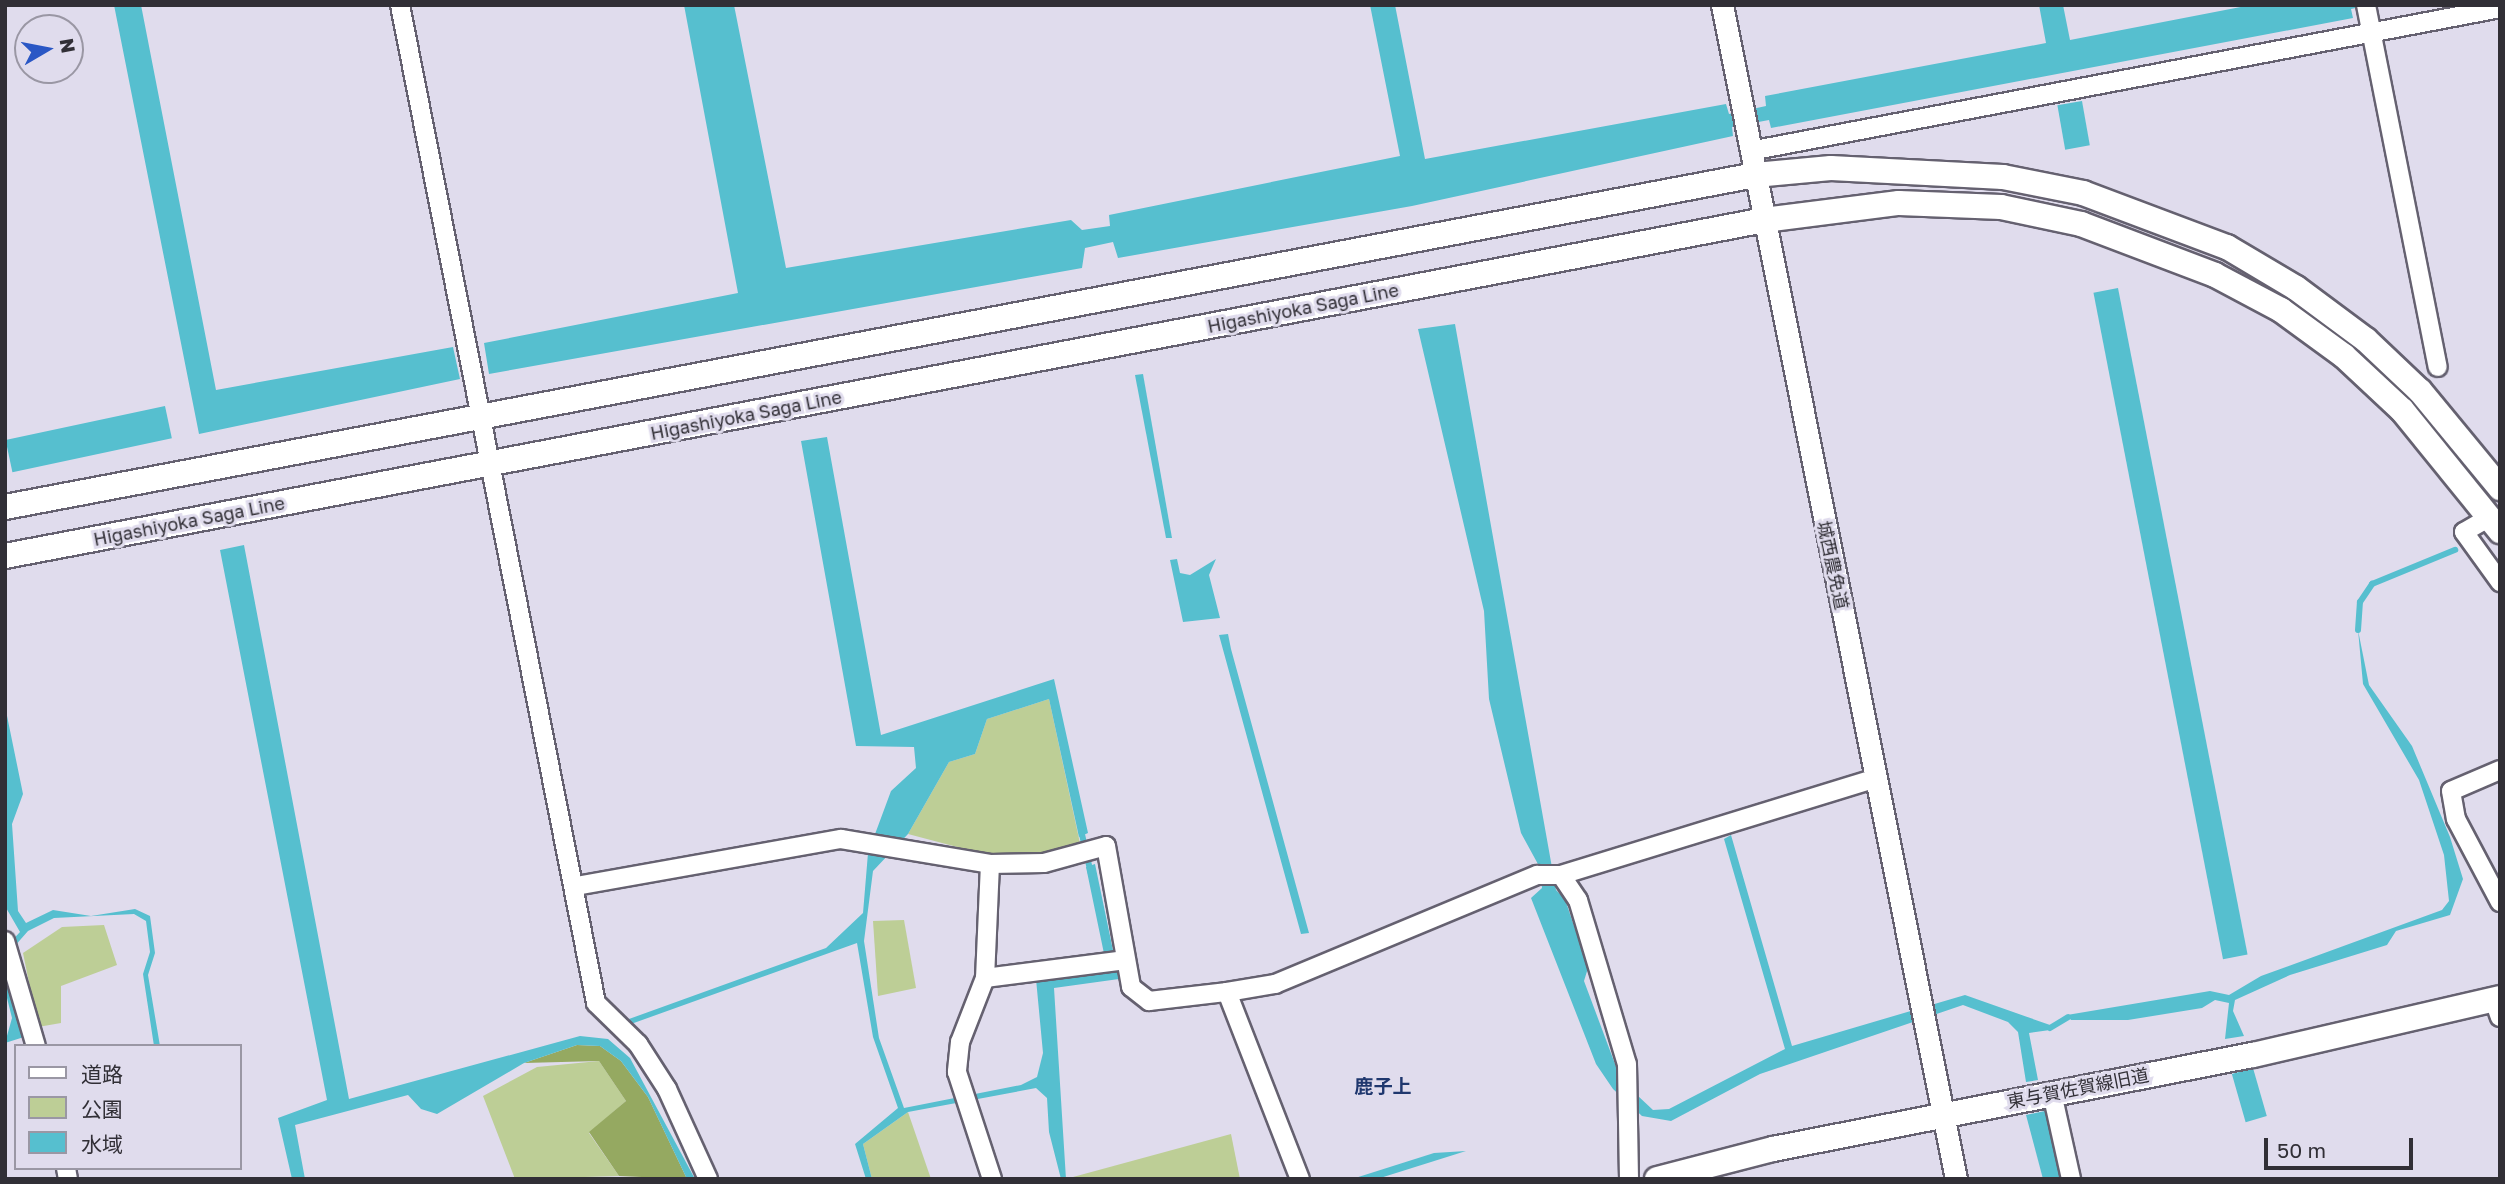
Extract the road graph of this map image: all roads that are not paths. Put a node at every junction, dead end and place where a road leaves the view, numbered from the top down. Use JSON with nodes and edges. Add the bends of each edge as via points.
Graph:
{"nodes":[{"id":1,"x":400,"y":5,"type":"edge"},
{"id":2,"x":1722,"y":5,"type":"edge"},
{"id":3,"x":2367,"y":8,"type":"edge"},
{"id":4,"x":2500,"y":8,"type":"edge"},
{"id":5,"x":2372,"y":33,"type":"junction"},
{"id":6,"x":1753,"y":163,"type":"junction"},
{"id":7,"x":1764,"y":220,"type":"junction"},
{"id":8,"x":2438,"y":367,"type":"dead end"},
{"id":9,"x":480,"y":415,"type":"junction"},
{"id":10,"x":490,"y":464,"type":"junction"},
{"id":11,"x":2500,"y":488,"type":"edge"},
{"id":12,"x":5,"y":507,"type":"edge"},
{"id":13,"x":2495,"y":524,"type":"edge"},
{"id":14,"x":5,"y":556,"type":"edge"},
{"id":15,"x":2500,"y":582,"type":"edge"},
{"id":16,"x":2500,"y":770,"type":"edge"},
{"id":17,"x":1877,"y":778,"type":"junction"},
{"id":18,"x":990,"y":864,"type":"junction"},
{"id":19,"x":1561,"y":875,"type":"junction"},
{"id":20,"x":576,"y":886,"type":"junction"},
{"id":21,"x":2500,"y":902,"type":"edge"},
{"id":22,"x":9,"y":946,"type":"edge"},
{"id":23,"x":1116,"y":961,"type":"junction"},
{"id":24,"x":985,"y":978,"type":"junction"},
{"id":25,"x":1227,"y":992,"type":"junction"},
{"id":26,"x":2498,"y":1005,"type":"edge"},
{"id":27,"x":35,"y":1044,"type":"edge"},
{"id":28,"x":2052,"y":1093,"type":"junction"},
{"id":29,"x":1942,"y":1114,"type":"junction"},
{"id":30,"x":708,"y":1179,"type":"edge"},
{"id":31,"x":992,"y":1179,"type":"edge"},
{"id":32,"x":1300,"y":1179,"type":"edge"},
{"id":33,"x":1629,"y":1179,"type":"edge"},
{"id":34,"x":1657,"y":1179,"type":"edge"},
{"id":35,"x":1955,"y":1179,"type":"edge"},
{"id":36,"x":2071,"y":1179,"type":"edge"}],
"edges":[{"from":1,"to":9,"type":"street"},
{"from":2,"to":6,"type":"street","name":"城西農免道"},
{"from":3,"to":5,"type":"street"},
{"from":4,"to":5,"type":"street"},
{"from":5,"to":6,"type":"street"},
{"from":5,"to":8,"type":"street"},
{"from":6,"to":7,"type":"street","name":"城西農免道"},
{"from":6,"to":9,"type":"main road"},
{"from":6,"to":11,"type":"main road","via":[[2003,177],[2157,216],[2227,247],[2296,288],[2366,340],[2420,391]]},
{"from":7,"to":10,"type":"main road","name":"Higashiyoka Saga Line"},
{"from":7,"to":13,"type":"main road","name":"Higashiyoka Saga Line","via":[[1899,203],[2001,207],[2143,244],[2281,310],[2344,356],[2402,411]]},
{"from":7,"to":17,"type":"street","name":"城西農免道"},
{"from":9,"to":10,"type":"street"},
{"from":9,"to":12,"type":"main road"},
{"from":10,"to":14,"type":"main road","name":"Higashiyoka Saga Line"},
{"from":10,"to":20,"type":"street"},
{"from":13,"to":15,"type":"street","via":[[2465,532]]},
{"from":16,"to":21,"type":"street","via":[[2451,790],[2456,819]]},
{"from":17,"to":19,"type":"street"},
{"from":17,"to":29,"type":"street","name":"城西農免道"},
{"from":18,"to":20,"type":"street","via":[[871,840],[793,844]]},
{"from":18,"to":23,"type":"street","via":[[1044,863],[1106,846]]},
{"from":18,"to":24,"type":"street"},
{"from":19,"to":25,"type":"street","via":[[1537,875],[1275,984]]},
{"from":19,"to":33,"type":"street","via":[[1578,900],[1630,1080]]},
{"from":20,"to":30,"type":"street","via":[[596,1003],[638,1044],[667,1089]]},
{"from":22,"to":27,"type":"street"},
{"from":23,"to":24,"type":"street"},
{"from":23,"to":25,"type":"street","via":[[1131,986],[1149,1001]]},
{"from":24,"to":31,"type":"street","via":[[960,1042],[965,1097]]},
{"from":25,"to":32,"type":"street"},
{"from":26,"to":28,"type":"main road","name":"東与賀佐賀線旧道"},
{"from":28,"to":29,"type":"main road","name":"東与賀佐賀線旧道"},
{"from":28,"to":36,"type":"street"},
{"from":29,"to":34,"type":"main road","name":"東与賀佐賀線旧道"},
{"from":29,"to":35,"type":"street","name":"城西農免道"}]}
